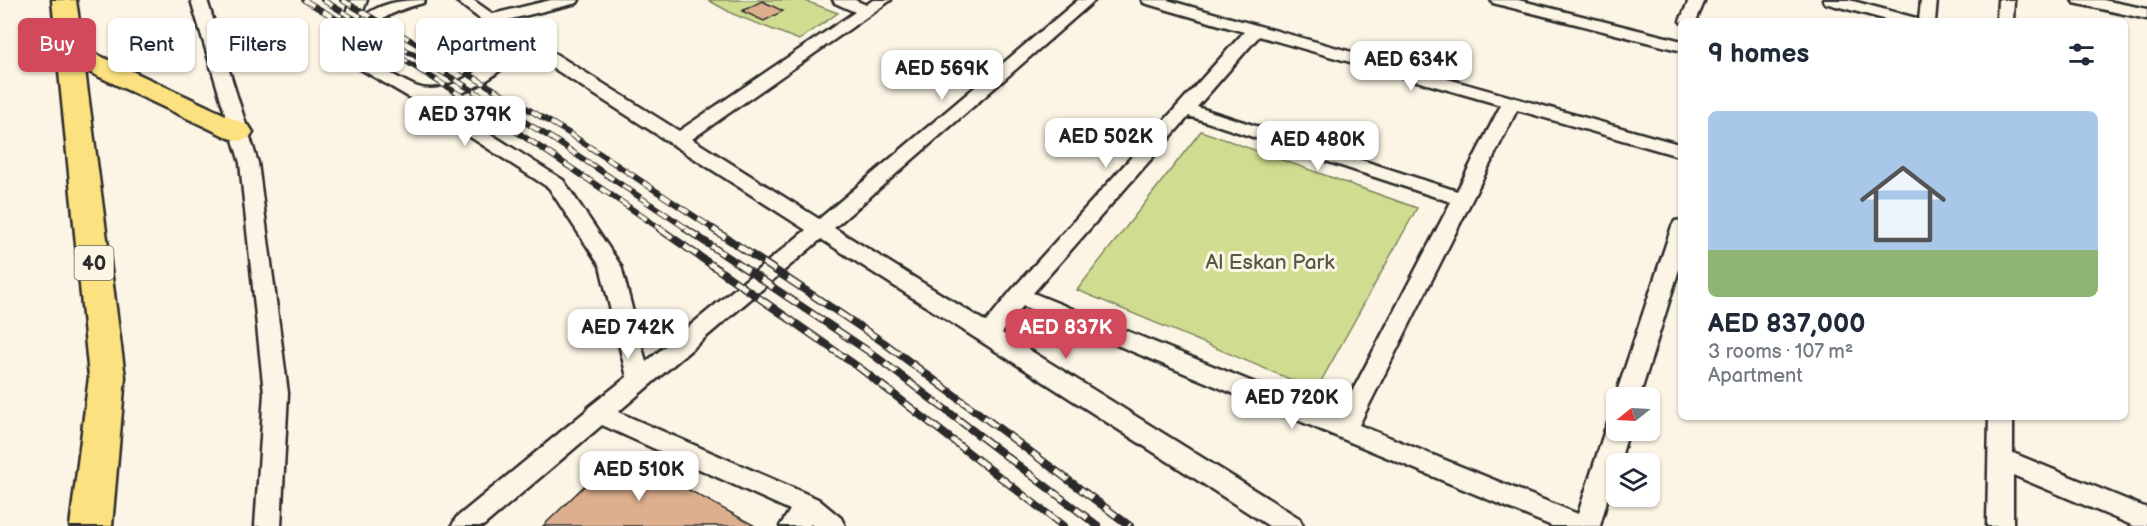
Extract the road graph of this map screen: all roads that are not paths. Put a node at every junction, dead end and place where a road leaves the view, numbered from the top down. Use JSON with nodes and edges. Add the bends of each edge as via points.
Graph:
{"nodes":[{"id":1,"x":63,"y":0,"type":"edge"},
{"id":2,"x":199,"y":0,"type":"edge"},
{"id":3,"x":359,"y":0,"type":"edge"},
{"id":4,"x":417,"y":0,"type":"edge"},
{"id":5,"x":464,"y":0,"type":"edge"},
{"id":6,"x":571,"y":0,"type":"edge"},
{"id":7,"x":840,"y":0,"type":"edge"},
{"id":8,"x":884,"y":0,"type":"edge"},
{"id":9,"x":1088,"y":0,"type":"edge"},
{"id":10,"x":1150,"y":0,"type":"edge"},
{"id":11,"x":1499,"y":0,"type":"edge"},
{"id":12,"x":1697,"y":0,"type":"edge"},
{"id":13,"x":1831,"y":0,"type":"edge"},
{"id":14,"x":1929,"y":0,"type":"edge"},
{"id":15,"x":2006,"y":0,"type":"edge"},
{"id":16,"x":2080,"y":0,"type":"edge"},
{"id":17,"x":867,"y":11,"type":"junction"},
{"id":18,"x":2147,"y":14,"type":"edge"},
{"id":19,"x":65,"y":18,"type":"edge"},
{"id":20,"x":352,"y":18,"type":"edge"},
{"id":21,"x":370,"y":18,"type":"edge"},
{"id":22,"x":489,"y":18,"type":"edge"},
{"id":23,"x":516,"y":18,"type":"edge"},
{"id":24,"x":1689,"y":18,"type":"edge"},
{"id":25,"x":1899,"y":18,"type":"edge"},
{"id":26,"x":1927,"y":18,"type":"edge"},
{"id":27,"x":2005,"y":18,"type":"edge"},
{"id":28,"x":1255,"y":30,"type":"junction"},
{"id":29,"x":1678,"y":43,"type":"edge"},
{"id":30,"x":557,"y":62,"type":"edge"},
{"id":31,"x":96,"y":64,"type":"edge"},
{"id":32,"x":71,"y":72,"type":"edge"},
{"id":33,"x":378,"y":72,"type":"edge"},
{"id":34,"x":488,"y":72,"type":"edge"},
{"id":35,"x":413,"y":92,"type":"junction"},
{"id":36,"x":1511,"y":103,"type":"junction"},
{"id":37,"x":1185,"y":109,"type":"junction"},
{"id":38,"x":240,"y":132,"type":"junction"},
{"id":39,"x":680,"y":140,"type":"junction"},
{"id":40,"x":1678,"y":150,"type":"edge"},
{"id":41,"x":1462,"y":199,"type":"junction"},
{"id":42,"x":820,"y":229,"type":"junction"},
{"id":43,"x":1678,"y":239,"type":"edge"},
{"id":44,"x":1019,"y":296,"type":"junction"},
{"id":45,"x":988,"y":334,"type":"junction"},
{"id":46,"x":639,"y":379,"type":"junction"},
{"id":47,"x":1631,"y":387,"type":"edge"},
{"id":48,"x":597,"y":414,"type":"junction"},
{"id":49,"x":2001,"y":420,"type":"edge"},
{"id":50,"x":1345,"y":429,"type":"junction"},
{"id":51,"x":1614,"y":441,"type":"edge"},
{"id":52,"x":2001,"y":459,"type":"junction"},
{"id":53,"x":801,"y":516,"type":"edge"},
{"id":54,"x":2147,"y":520,"type":"edge"},
{"id":55,"x":91,"y":526,"type":"edge"},
{"id":56,"x":268,"y":526,"type":"edge"},
{"id":57,"x":465,"y":526,"type":"edge"},
{"id":58,"x":832,"y":526,"type":"edge"},
{"id":59,"x":1290,"y":526,"type":"edge"},
{"id":60,"x":1580,"y":526,"type":"edge"},
{"id":61,"x":1587,"y":526,"type":"edge"},
{"id":62,"x":2000,"y":526,"type":"edge"}],
"edges":[{"from":1,"to":19,"type":"highway","number":"40"},
{"from":2,"to":38,"type":"street"},
{"from":3,"to":20,"type":"street"},
{"from":4,"to":21,"type":"street","via":[[395,5]]},
{"from":5,"to":22,"type":"street"},
{"from":6,"to":23,"type":"street"},
{"from":7,"to":17,"type":"street"},
{"from":8,"to":17,"type":"street"},
{"from":9,"to":42,"type":"street"},
{"from":10,"to":28,"type":"street"},
{"from":11,"to":29,"type":"street"},
{"from":12,"to":24,"type":"street"},
{"from":13,"to":25,"type":"street"},
{"from":14,"to":26,"type":"street"},
{"from":15,"to":27,"type":"street"},
{"from":16,"to":18,"type":"street"},
{"from":17,"to":39,"type":"street"},
{"from":28,"to":36,"type":"street"},
{"from":28,"to":37,"type":"street"},
{"from":30,"to":39,"type":"street"},
{"from":31,"to":38,"type":"highway"},
{"from":32,"to":55,"type":"highway","number":"40","via":[[107,377]]},
{"from":33,"to":35,"type":"street"},
{"from":34,"to":35,"type":"street","via":[[443,93]]},
{"from":35,"to":46,"type":"street","via":[[556,184],[610,266]]},
{"from":36,"to":40,"type":"street"},
{"from":36,"to":41,"type":"street"},
{"from":37,"to":41,"type":"street"},
{"from":37,"to":44,"type":"street"},
{"from":38,"to":56,"type":"street","via":[[249,162],[276,393]]},
{"from":39,"to":42,"type":"street"},
{"from":41,"to":50,"type":"street"},
{"from":42,"to":45,"type":"street"},
{"from":42,"to":46,"type":"street"},
{"from":43,"to":47,"type":"street"},
{"from":44,"to":45,"type":"street"},
{"from":44,"to":50,"type":"street"},
{"from":45,"to":59,"type":"street"},
{"from":46,"to":48,"type":"street"},
{"from":48,"to":53,"type":"street"},
{"from":48,"to":57,"type":"street"},
{"from":49,"to":52,"type":"street"},
{"from":50,"to":60,"type":"street"},
{"from":51,"to":61,"type":"street"},
{"from":52,"to":54,"type":"street"},
{"from":52,"to":62,"type":"street"},
{"from":53,"to":58,"type":"street"}]}
